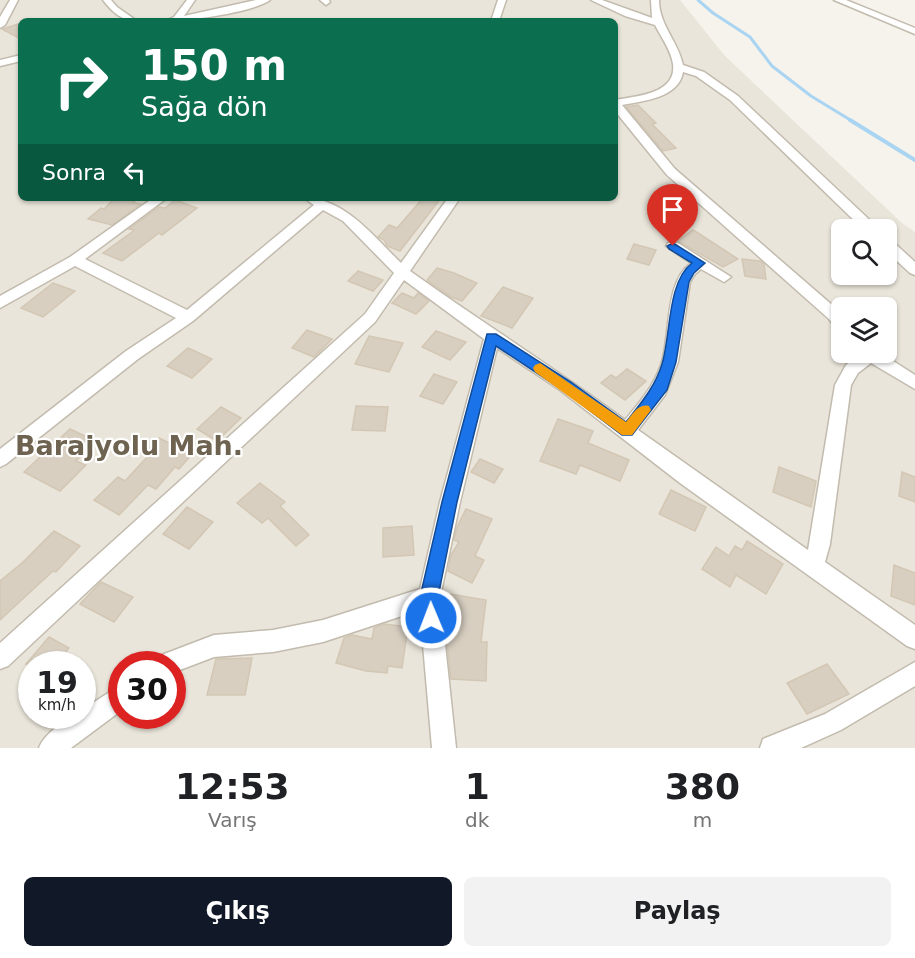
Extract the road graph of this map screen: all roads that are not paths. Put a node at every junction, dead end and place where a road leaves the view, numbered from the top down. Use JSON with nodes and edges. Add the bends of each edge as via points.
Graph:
{"nodes":[{"id":1,"x":14,"y":0,"type":"edge"},
{"id":2,"x":107,"y":0,"type":"edge"},
{"id":3,"x":191,"y":0,"type":"edge"},
{"id":4,"x":266,"y":0,"type":"edge"},
{"id":5,"x":502,"y":0,"type":"edge"},
{"id":6,"x":596,"y":0,"type":"edge"},
{"id":7,"x":655,"y":0,"type":"edge"},
{"id":8,"x":838,"y":0,"type":"edge"},
{"id":9,"x":128,"y":18,"type":"edge"},
{"id":10,"x":175,"y":18,"type":"edge"},
{"id":11,"x":182,"y":18,"type":"edge"},
{"id":12,"x":496,"y":18,"type":"edge"},
{"id":13,"x":658,"y":23,"type":"junction"},
{"id":14,"x":0,"y":25,"type":"edge"},
{"id":15,"x":915,"y":31,"type":"edge"},
{"id":16,"x":18,"y":59,"type":"edge"},
{"id":17,"x":0,"y":63,"type":"edge"},
{"id":18,"x":680,"y":67,"type":"junction"},
{"id":19,"x":618,"y":103,"type":"edge"},
{"id":20,"x":618,"y":108,"type":"edge"},
{"id":21,"x":157,"y":201,"type":"edge"},
{"id":22,"x":317,"y":201,"type":"edge"},
{"id":23,"x":452,"y":201,"type":"edge"},
{"id":24,"x":860,"y":219,"type":"edge"},
{"id":25,"x":673,"y":246,"type":"dead end"},
{"id":26,"x":897,"y":253,"type":"edge"},
{"id":27,"x":75,"y":260,"type":"junction"},
{"id":28,"x":700,"y":263,"type":"junction"},
{"id":29,"x":915,"y":270,"type":"edge"},
{"id":30,"x":402,"y":272,"type":"junction"},
{"id":31,"x":724,"y":278,"type":"dead end"},
{"id":32,"x":0,"y":303,"type":"edge"},
{"id":33,"x":831,"y":312,"type":"edge"},
{"id":34,"x":188,"y":317,"type":"junction"},
{"id":35,"x":492,"y":337,"type":"junction"},
{"id":36,"x":858,"y":363,"type":"edge"},
{"id":37,"x":883,"y":363,"type":"edge"},
{"id":38,"x":915,"y":383,"type":"edge"},
{"id":39,"x":627,"y":431,"type":"junction"},
{"id":40,"x":0,"y":459,"type":"edge"},
{"id":41,"x":813,"y":566,"type":"junction"},
{"id":42,"x":429,"y":597,"type":"junction"},
{"id":43,"x":915,"y":638,"type":"edge"},
{"id":44,"x":186,"y":657,"type":"edge"},
{"id":45,"x":0,"y":658,"type":"edge"},
{"id":46,"x":915,"y":673,"type":"edge"},
{"id":47,"x":108,"y":705,"type":"edge"},
{"id":48,"x":51,"y":748,"type":"edge"},
{"id":49,"x":444,"y":748,"type":"edge"},
{"id":50,"x":772,"y":748,"type":"edge"}],
"edges":[{"from":1,"to":14,"type":"street"},
{"from":2,"to":9,"type":"street"},
{"from":3,"to":10,"type":"street"},
{"from":4,"to":11,"type":"street"},
{"from":5,"to":12,"type":"street"},
{"from":6,"to":13,"type":"street"},
{"from":7,"to":13,"type":"street"},
{"from":8,"to":15,"type":"street"},
{"from":13,"to":18,"type":"street"},
{"from":16,"to":17,"type":"street"},
{"from":18,"to":19,"type":"street","via":[[671,88]]},
{"from":18,"to":24,"type":"street","via":[[700,74],[734,98]]},
{"from":20,"to":33,"type":"street","via":[[671,172]]},
{"from":21,"to":27,"type":"street"},
{"from":22,"to":30,"type":"street","via":[[348,218]]},
{"from":22,"to":34,"type":"street"},
{"from":23,"to":30,"type":"street"},
{"from":25,"to":28,"type":"street"},
{"from":26,"to":29,"type":"street"},
{"from":27,"to":32,"type":"street"},
{"from":27,"to":34,"type":"street"},
{"from":28,"to":31,"type":"street"},
{"from":28,"to":39,"type":"street","via":[[683,282],[670,362],[660,390]]},
{"from":30,"to":35,"type":"street"},
{"from":30,"to":45,"type":"street","via":[[370,318]]},
{"from":34,"to":40,"type":"street","via":[[132,355]]},
{"from":35,"to":39,"type":"street"},
{"from":35,"to":42,"type":"street"},
{"from":36,"to":41,"type":"street","via":[[843,385],[820,544]]},
{"from":37,"to":38,"type":"street"},
{"from":39,"to":41,"type":"street"},
{"from":41,"to":43,"type":"street"},
{"from":42,"to":44,"type":"street","via":[[323,631],[273,641],[214,646]]},
{"from":42,"to":49,"type":"street"},
{"from":46,"to":50,"type":"street","via":[[833,722]]},
{"from":47,"to":48,"type":"street"}]}
